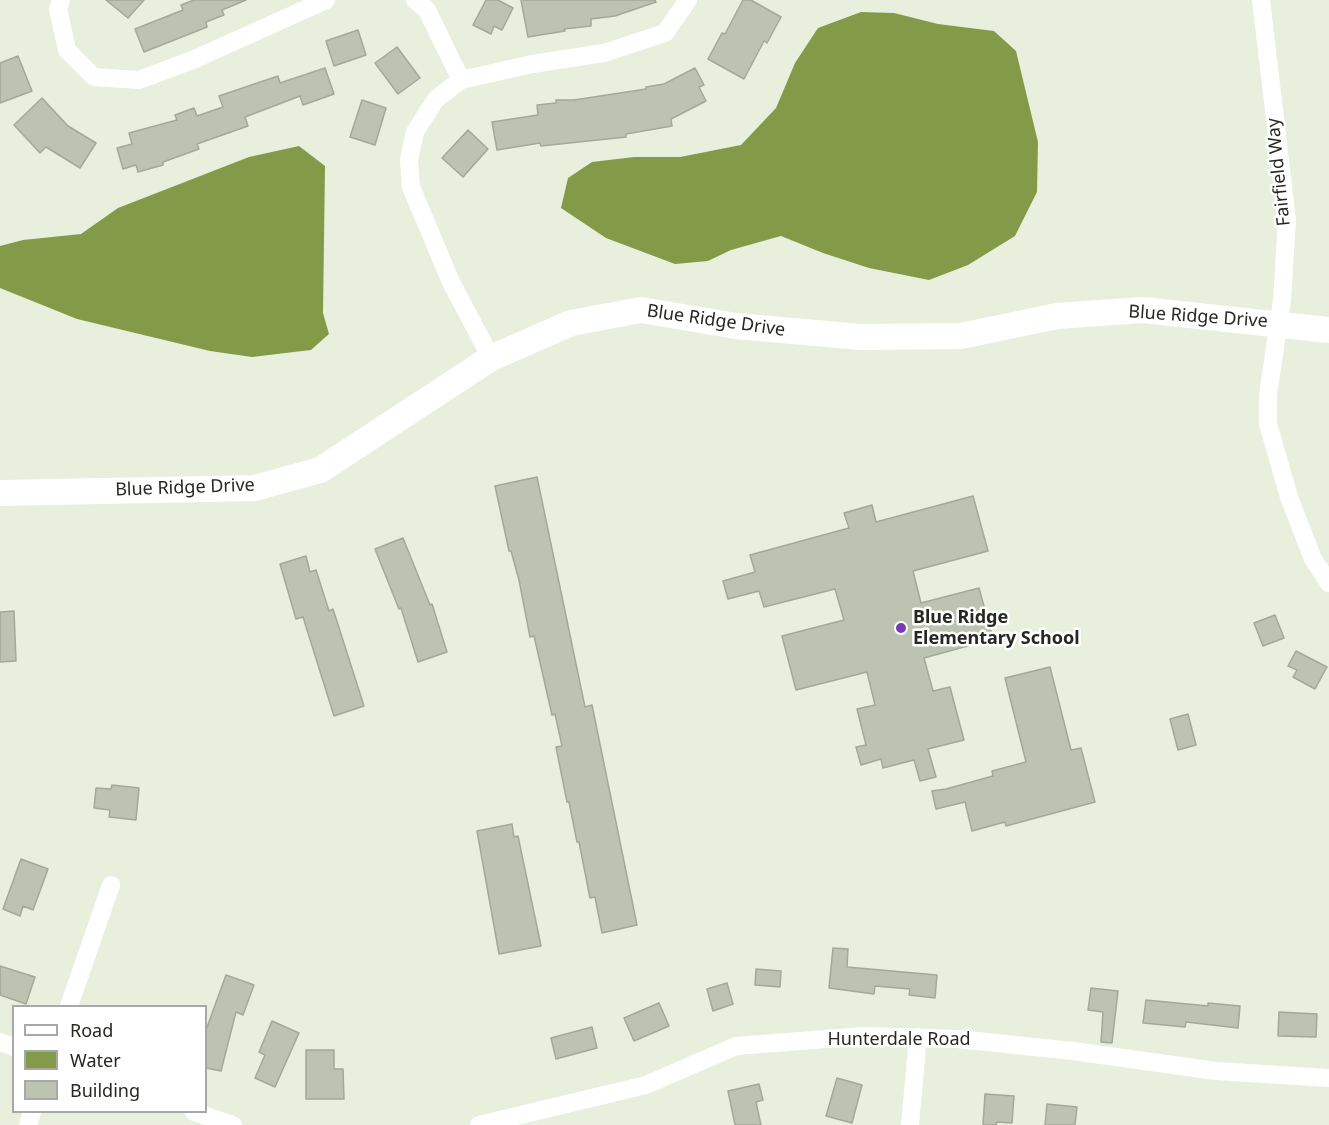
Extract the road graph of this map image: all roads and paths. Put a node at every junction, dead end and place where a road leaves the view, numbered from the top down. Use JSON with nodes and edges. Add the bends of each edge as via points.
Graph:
{"nodes":[{"id":1,"x":61,"y":0,"type":"edge"},
{"id":2,"x":326,"y":0,"type":"edge"},
{"id":3,"x":415,"y":0,"type":"edge"},
{"id":4,"x":688,"y":0,"type":"edge"},
{"id":5,"x":1261,"y":0,"type":"edge"},
{"id":6,"x":461,"y":80,"type":"junction"},
{"id":7,"x":1278,"y":323,"type":"junction"},
{"id":8,"x":1329,"y":330,"type":"edge"},
{"id":9,"x":491,"y":358,"type":"junction"},
{"id":10,"x":0,"y":493,"type":"edge"},
{"id":11,"x":1329,"y":583,"type":"edge"},
{"id":12,"x":111,"y":885,"type":"dead end"},
{"id":13,"x":69,"y":1005,"type":"edge"},
{"id":14,"x":918,"y":1037,"type":"junction"},
{"id":15,"x":1329,"y":1078,"type":"edge"},
{"id":16,"x":197,"y":1113,"type":"edge"},
{"id":17,"x":233,"y":1125,"type":"edge"},
{"id":18,"x":479,"y":1125,"type":"edge"},
{"id":19,"x":910,"y":1125,"type":"edge"}],
"edges":[{"from":1,"to":2,"type":"street","via":[[58,9],[68,50],[94,77],[139,80]]},
{"from":3,"to":6,"type":"street","via":[[427,10]]},
{"from":4,"to":6,"type":"street","via":[[664,33],[604,53]]},
{"from":5,"to":7,"type":"street","name":"Fairfield Way","via":[[1287,220]]},
{"from":6,"to":9,"type":"street","via":[[436,99],[415,132],[409,159],[411,187],[451,282]]},
{"from":7,"to":8,"type":"street","name":"Blue Ridge Drive"},
{"from":7,"to":9,"type":"street","name":"Blue Ridge Drive","via":[[1143,310],[1057,316],[961,336],[861,337],[736,326],[641,310],[571,323]]},
{"from":7,"to":11,"type":"street","name":"Fairfield Way","via":[[1268,424],[1289,497],[1313,559]]},
{"from":9,"to":10,"type":"street","name":"Blue Ridge Drive","via":[[320,470],[255,488]]},
{"from":12,"to":13,"type":"street"},
{"from":14,"to":15,"type":"street","name":"Hunterdale Road","via":[[1072,1051],[1216,1071]]},
{"from":14,"to":18,"type":"street","name":"Hunterdale Road","via":[[865,1036],[736,1046],[646,1084]]},
{"from":14,"to":19,"type":"street"},
{"from":16,"to":17,"type":"street"}]}
